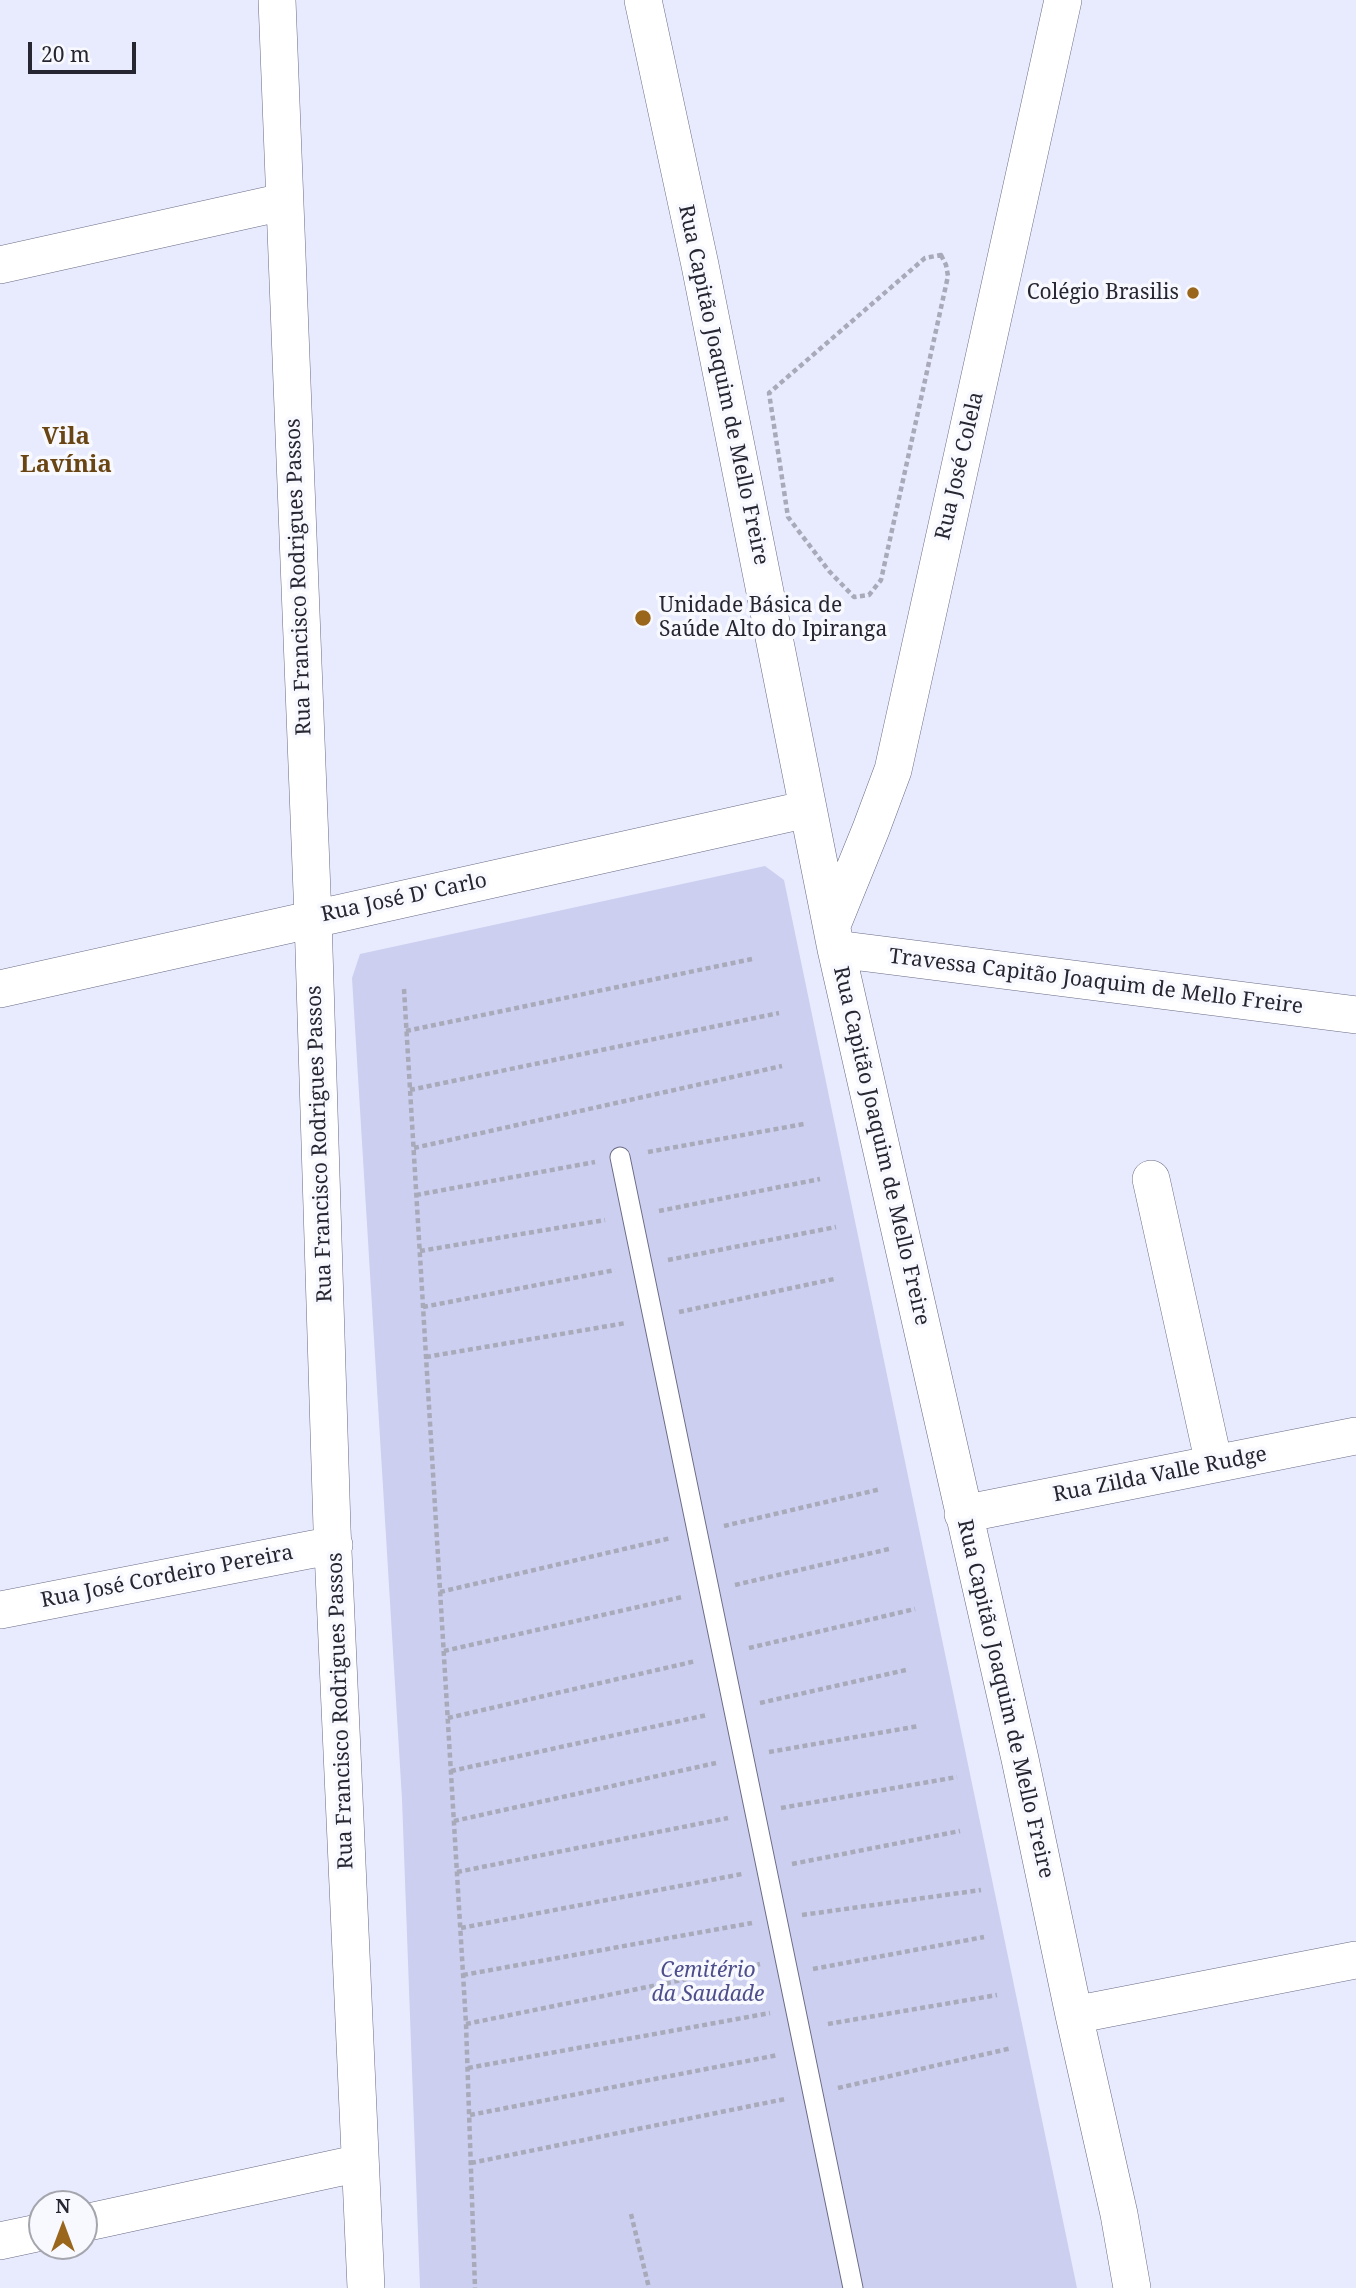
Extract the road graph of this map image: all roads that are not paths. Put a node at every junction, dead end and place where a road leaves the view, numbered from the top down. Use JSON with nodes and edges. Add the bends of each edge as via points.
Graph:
{"nodes":[{"id":1,"x":277,"y":0,"type":"edge"},
{"id":2,"x":643,"y":0,"type":"edge"},
{"id":3,"x":1063,"y":0,"type":"edge"},
{"id":4,"x":283,"y":202,"type":"junction"},
{"id":5,"x":0,"y":265,"type":"edge"},
{"id":6,"x":808,"y":809,"type":"junction"},
{"id":7,"x":313,"y":918,"type":"junction"},
{"id":8,"x":834,"y":937,"type":"junction"},
{"id":9,"x":0,"y":989,"type":"edge"},
{"id":10,"x":1356,"y":1015,"type":"edge"},
{"id":11,"x":620,"y":1157,"type":"dead end"},
{"id":12,"x":1151,"y":1178,"type":"dead end"},
{"id":13,"x":1356,"y":1436,"type":"edge"},
{"id":14,"x":1214,"y":1464,"type":"junction"},
{"id":15,"x":963,"y":1514,"type":"junction"},
{"id":16,"x":334,"y":1545,"type":"junction"},
{"id":17,"x":0,"y":1610,"type":"edge"},
{"id":18,"x":1356,"y":1960,"type":"edge"},
{"id":19,"x":1074,"y":2015,"type":"junction"},
{"id":20,"x":360,"y":2163,"type":"junction"},
{"id":21,"x":98,"y":2220,"type":"edge"},
{"id":22,"x":28,"y":2235,"type":"edge"},
{"id":23,"x":0,"y":2241,"type":"edge"},
{"id":24,"x":366,"y":2288,"type":"edge"},
{"id":25,"x":853,"y":2288,"type":"edge"},
{"id":26,"x":1132,"y":2288,"type":"edge"}],
"edges":[{"from":1,"to":4,"type":"street","name":"Rua Francisco Rodrigues Passos"},
{"from":2,"to":6,"type":"street","name":"Rua Capitão Joaquim de Mello Freire"},
{"from":3,"to":8,"type":"street","name":"Rua José Colela","via":[[893,770]]},
{"from":4,"to":5,"type":"street"},
{"from":4,"to":7,"type":"street","name":"Rua Francisco Rodrigues Passos"},
{"from":6,"to":7,"type":"street","name":"Rua José D' Carlo"},
{"from":6,"to":8,"type":"street","name":"Rua Capitão Joaquim de Mello Freire"},
{"from":7,"to":9,"type":"street","name":"Rua José D' Carlo"},
{"from":7,"to":16,"type":"street","name":"Rua Francisco Rodrigues Passos"},
{"from":8,"to":10,"type":"street","name":"Travessa Capitão Joaquim de Mello Freire"},
{"from":8,"to":15,"type":"street","name":"Rua Capitão Joaquim de Mello Freire"},
{"from":11,"to":25,"type":"lane"},
{"from":12,"to":14,"type":"street"},
{"from":13,"to":14,"type":"street","name":"Rua Zilda Valle Rudge"},
{"from":14,"to":15,"type":"street","name":"Rua Zilda Valle Rudge"},
{"from":15,"to":19,"type":"street","name":"Rua Capitão Joaquim de Mello Freire"},
{"from":16,"to":17,"type":"street","name":"Rua José Cordeiro Pereira"},
{"from":16,"to":20,"type":"street","name":"Rua Francisco Rodrigues Passos"},
{"from":18,"to":19,"type":"street"},
{"from":19,"to":26,"type":"street","name":"Rua Capitão Joaquim de Mello Freire"},
{"from":20,"to":21,"type":"street"},
{"from":20,"to":24,"type":"street","name":"Rua Francisco Rodrigues Passos"},
{"from":22,"to":23,"type":"street"}]}
